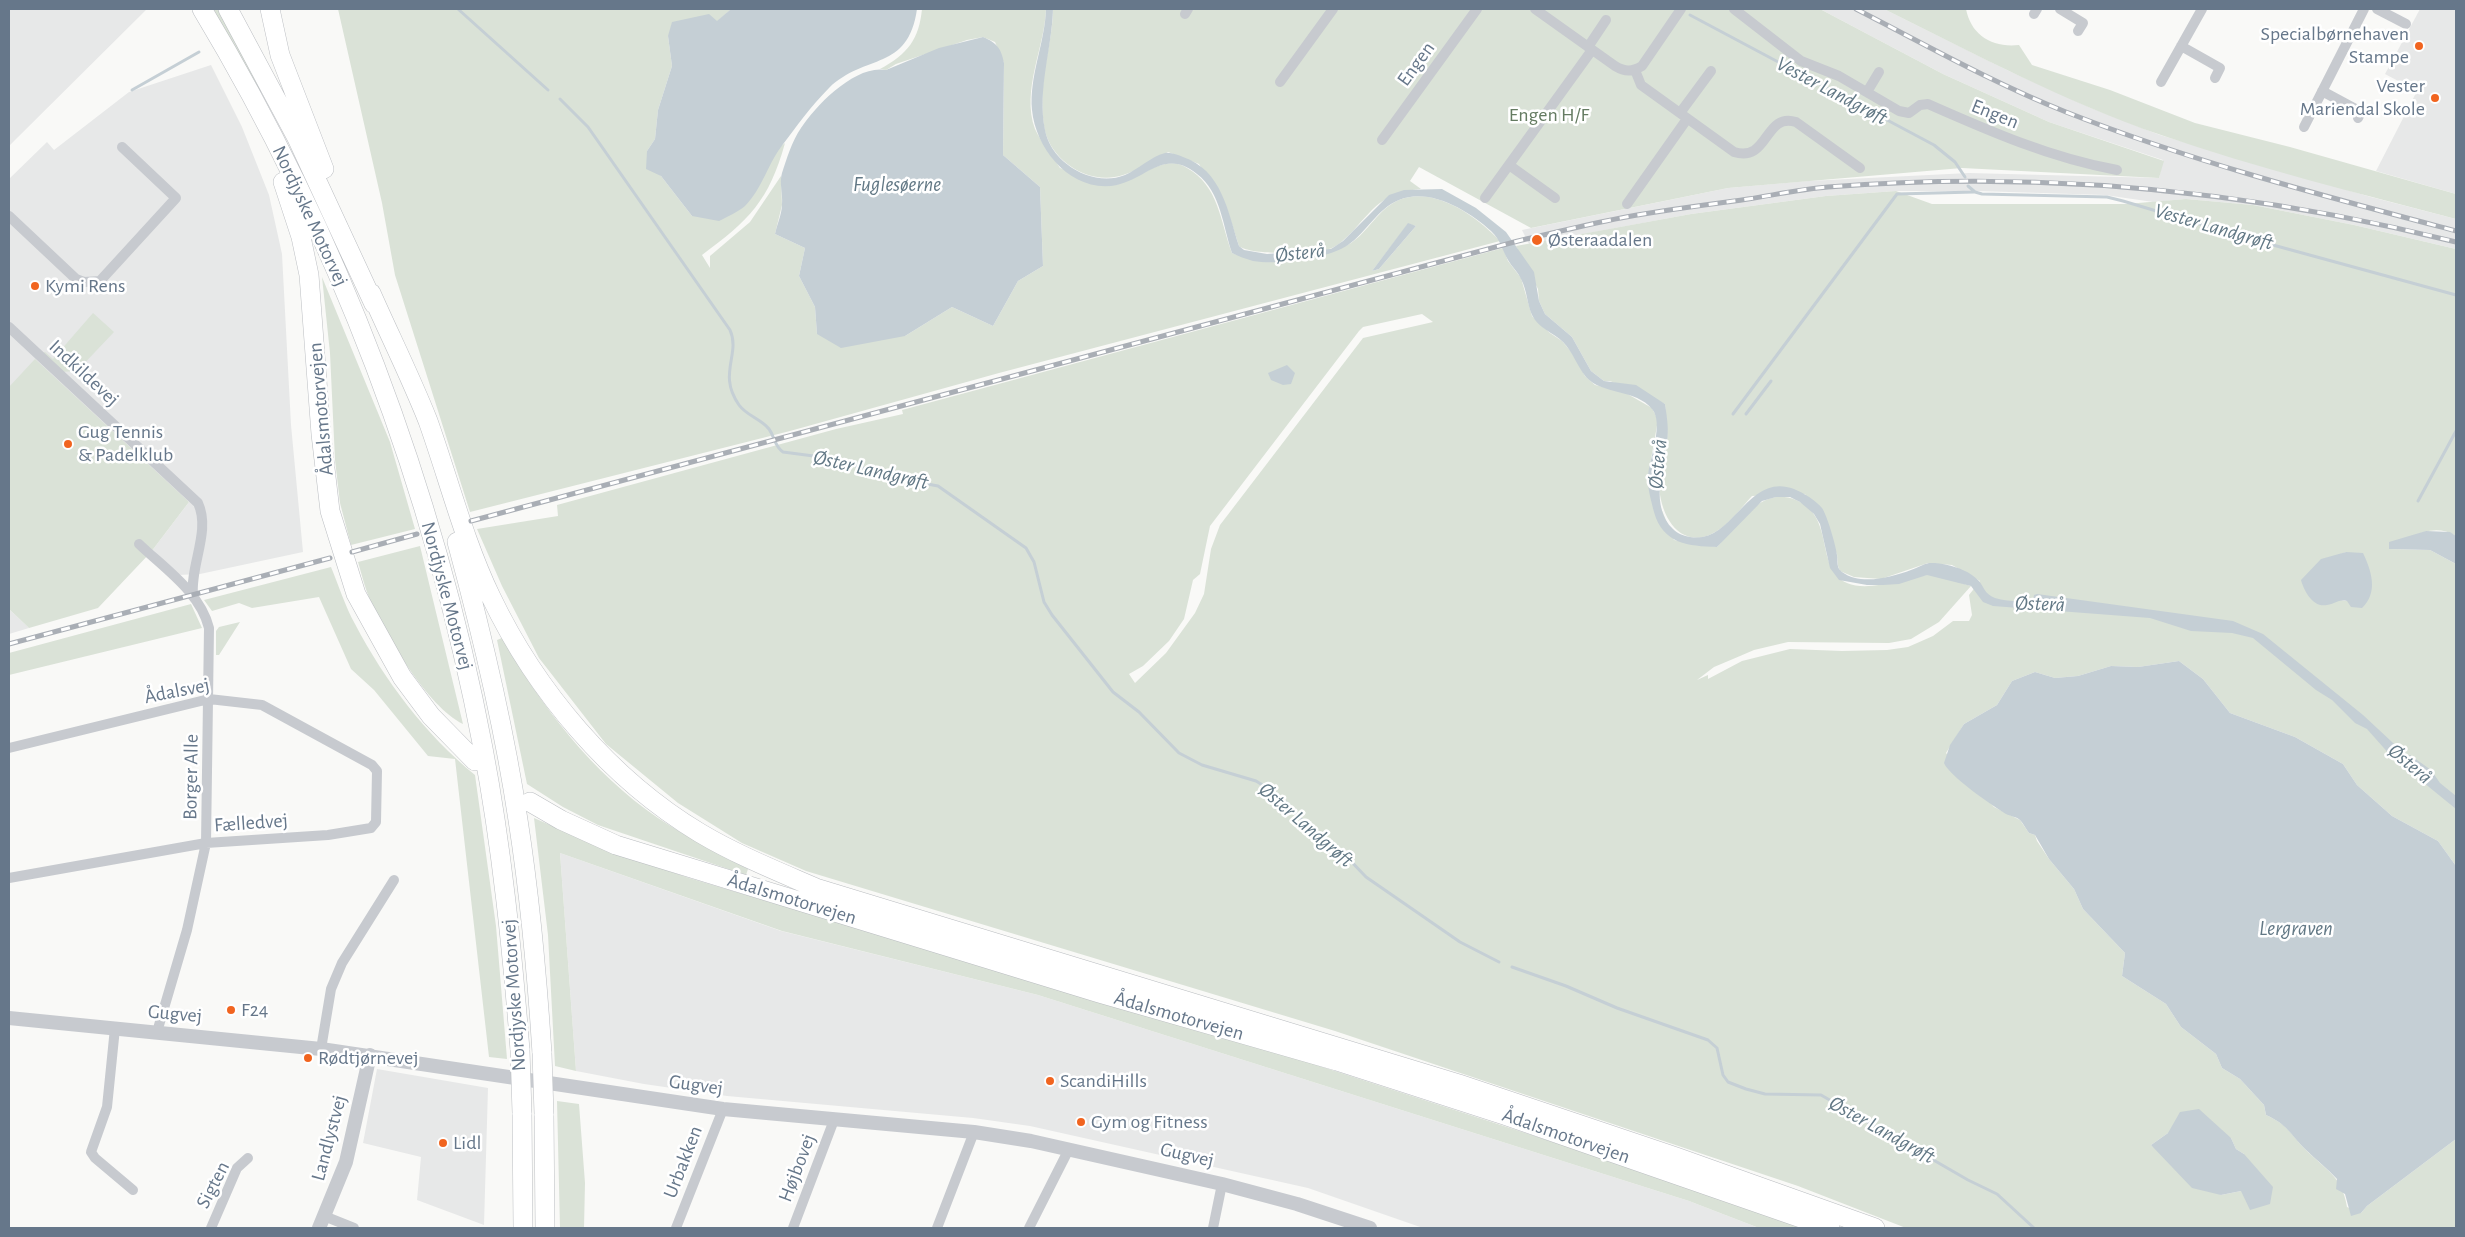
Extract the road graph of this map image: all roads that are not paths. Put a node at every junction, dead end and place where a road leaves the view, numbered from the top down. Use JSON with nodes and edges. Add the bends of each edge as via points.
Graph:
{"nodes":[{"id":1,"x":202,"y":9,"type":"edge"},
{"id":2,"x":228,"y":9,"type":"edge"},
{"id":3,"x":270,"y":9,"type":"edge"},
{"id":4,"x":1333,"y":9,"type":"edge"},
{"id":5,"x":1478,"y":9,"type":"edge"},
{"id":6,"x":1535,"y":9,"type":"edge"},
{"id":7,"x":1681,"y":9,"type":"edge"},
{"id":8,"x":1734,"y":9,"type":"edge"},
{"id":9,"x":2060,"y":9,"type":"edge"},
{"id":10,"x":2202,"y":9,"type":"edge"},
{"id":11,"x":2364,"y":9,"type":"edge"},
{"id":12,"x":2377,"y":9,"type":"edge"},
{"id":13,"x":1606,"y":20,"type":"dead end"},
{"id":14,"x":2406,"y":24,"type":"dead end"},
{"id":15,"x":2078,"y":31,"type":"dead end"},
{"id":16,"x":216,"y":32,"type":"junction"},
{"id":17,"x":2181,"y":46,"type":"junction"},
{"id":18,"x":1590,"y":48,"type":"junction"},
{"id":19,"x":1635,"y":70,"type":"junction"},
{"id":20,"x":1711,"y":71,"type":"dead end"},
{"id":21,"x":1878,"y":72,"type":"dead end"},
{"id":22,"x":2215,"y":78,"type":"dead end"},
{"id":23,"x":1280,"y":82,"type":"dead end"},
{"id":24,"x":2161,"y":82,"type":"dead end"},
{"id":25,"x":2322,"y":91,"type":"junction"},
{"id":26,"x":1867,"y":92,"type":"junction"},
{"id":27,"x":1684,"y":116,"type":"junction"},
{"id":28,"x":2358,"y":118,"type":"dead end"},
{"id":29,"x":2304,"y":127,"type":"dead end"},
{"id":30,"x":1382,"y":140,"type":"dead end"},
{"id":31,"x":122,"y":147,"type":"dead end"},
{"id":32,"x":1509,"y":165,"type":"junction"},
{"id":33,"x":1860,"y":168,"type":"dead end"},
{"id":34,"x":2117,"y":170,"type":"dead end"},
{"id":35,"x":1485,"y":198,"type":"dead end"},
{"id":36,"x":1555,"y":198,"type":"dead end"},
{"id":37,"x":1627,"y":204,"type":"dead end"},
{"id":38,"x":9,"y":216,"type":"edge"},
{"id":39,"x":369,"y":289,"type":"junction"},
{"id":40,"x":9,"y":327,"type":"edge"},
{"id":41,"x":139,"y":544,"type":"dead end"},
{"id":42,"x":193,"y":595,"type":"junction"},
{"id":43,"x":209,"y":699,"type":"junction"},
{"id":44,"x":9,"y":748,"type":"edge"},
{"id":45,"x":475,"y":760,"type":"dead end"},
{"id":46,"x":530,"y":802,"type":"dead end"},
{"id":47,"x":376,"y":822,"type":"joint"},
{"id":48,"x":206,"y":843,"type":"junction"},
{"id":49,"x":9,"y":878,"type":"edge"},
{"id":50,"x":394,"y":880,"type":"dead end"},
{"id":51,"x":9,"y":1018,"type":"edge"},
{"id":52,"x":114,"y":1028,"type":"junction"},
{"id":53,"x":157,"y":1032,"type":"junction"},
{"id":54,"x":321,"y":1049,"type":"junction"},
{"id":55,"x":370,"y":1055,"type":"junction"},
{"id":56,"x":723,"y":1109,"type":"junction"},
{"id":57,"x":834,"y":1120,"type":"junction"},
{"id":58,"x":974,"y":1132,"type":"junction"},
{"id":59,"x":1069,"y":1150,"type":"junction"},
{"id":60,"x":248,"y":1158,"type":"dead end"},
{"id":61,"x":1222,"y":1184,"type":"junction"},
{"id":62,"x":133,"y":1190,"type":"dead end"},
{"id":63,"x":322,"y":1222,"type":"edge"},
{"id":64,"x":211,"y":1228,"type":"edge"},
{"id":65,"x":354,"y":1228,"type":"edge"},
{"id":66,"x":523,"y":1228,"type":"edge"},
{"id":67,"x":545,"y":1228,"type":"edge"},
{"id":68,"x":676,"y":1228,"type":"edge"},
{"id":69,"x":793,"y":1228,"type":"edge"},
{"id":70,"x":937,"y":1228,"type":"edge"},
{"id":71,"x":1029,"y":1228,"type":"edge"},
{"id":72,"x":1213,"y":1228,"type":"edge"},
{"id":73,"x":1370,"y":1228,"type":"edge"},
{"id":74,"x":1830,"y":1228,"type":"edge"},
{"id":75,"x":1875,"y":1228,"type":"edge"}],
"edges":[{"from":1,"to":16,"type":"highway","name":"Nordjyske Motorvej"},
{"from":2,"to":39,"type":"highway","name":"Nordjyske Motorvej","via":[[298,138]]},
{"from":3,"to":39,"type":"highway","via":[[280,55]]},
{"from":4,"to":23,"type":"street"},
{"from":5,"to":30,"type":"street","name":"Engen"},
{"from":6,"to":18,"type":"street"},
{"from":7,"to":19,"type":"street","via":[[1642,66]]},
{"from":8,"to":26,"type":"street","name":"Engen","via":[[1796,58]]},
{"from":9,"to":15,"type":"street","via":[[2083,23]]},
{"from":10,"to":17,"type":"street"},
{"from":11,"to":25,"type":"street"},
{"from":12,"to":14,"type":"street"},
{"from":13,"to":18,"type":"street"},
{"from":16,"to":45,"type":"highway","name":"Ådalsmotorvejen","via":[[289,196],[300,237],[312,304],[330,511],[356,594],[402,677],[431,716]]},
{"from":16,"to":66,"type":"highway","name":"Nordjyske Motorvej","bridge":true,"via":[[281,153],[346,294],[398,430],[433,539],[469,679],[507,898],[520,1050]]},
{"from":17,"to":22,"type":"street","via":[[2220,68]]},
{"from":17,"to":24,"type":"street"},
{"from":18,"to":19,"type":"street","via":[[1621,70]]},
{"from":18,"to":32,"type":"street"},
{"from":19,"to":27,"type":"street","via":[[1641,85]]},
{"from":20,"to":27,"type":"street"},
{"from":21,"to":26,"type":"street"},
{"from":25,"to":28,"type":"street","via":[[2361,112]]},
{"from":25,"to":29,"type":"street"},
{"from":26,"to":34,"type":"street","name":"Engen","via":[[1899,111],[1909,113],[1920,105],[1928,104],[2073,161]]},
{"from":27,"to":33,"type":"street","via":[[1734,152],[1743,154],[1757,149],[1776,124],[1790,120]]},
{"from":27,"to":37,"type":"street"},
{"from":31,"to":38,"type":"street","via":[[176,198],[100,281],[76,279]]},
{"from":32,"to":35,"type":"street"},
{"from":32,"to":36,"type":"street"},
{"from":39,"to":67,"type":"highway","name":"Nordjyske Motorvej","bridge":true,"via":[[419,423],[451,524],[491,675],[518,818],[542,1053]]},
{"from":39,"to":75,"type":"highway","name":"Ådalsmotorvejen","via":[[427,420],[472,554],[491,598],[521,652],[580,732],[643,792],[699,832],[752,861],[816,888],[1459,1084]]},
{"from":40,"to":42,"type":"street","name":"Indkildevej","via":[[198,503],[203,514],[192,578]]},
{"from":41,"to":42,"type":"street","name":"Borger Alle"},
{"from":42,"to":43,"type":"street","name":"Borger Alle","via":[[205,613],[209,628]]},
{"from":43,"to":44,"type":"street","name":"Ådalsvej"},
{"from":43,"to":47,"type":"street","name":"Ådalsvej","via":[[262,705],[372,765],[377,771]]},
{"from":43,"to":48,"type":"street","name":"Borger Alle"},
{"from":46,"to":74,"type":"highway","name":"Ådalsmotorvejen","via":[[616,845],[1099,993],[1337,1061],[1549,1130]]},
{"from":47,"to":48,"type":"street","name":"Fælledvej","via":[[371,828],[328,835]]},
{"from":48,"to":49,"type":"street","name":"Fælledvej"},
{"from":48,"to":53,"type":"street","name":"Borger Alle","via":[[187,930]]},
{"from":50,"to":54,"type":"street","via":[[342,963],[328,1003]]},
{"from":51,"to":52,"type":"street","name":"Gugvej"},
{"from":52,"to":53,"type":"street","name":"Gugvej"},
{"from":52,"to":62,"type":"street","via":[[107,1108],[91,1152]]},
{"from":53,"to":54,"type":"street","name":"Gugvej"},
{"from":54,"to":55,"type":"street","name":"Gugvej"},
{"from":55,"to":56,"type":"street","name":"Gugvej"},
{"from":55,"to":63,"type":"street","name":"Landlystvej","via":[[346,1162]]},
{"from":56,"to":57,"type":"street","name":"Gugvej"},
{"from":56,"to":68,"type":"street","name":"Urbakken"},
{"from":57,"to":58,"type":"street","name":"Gugvej"},
{"from":57,"to":69,"type":"street","name":"Højbovej"},
{"from":58,"to":59,"type":"street","name":"Gugvej"},
{"from":58,"to":70,"type":"street"},
{"from":59,"to":61,"type":"street","name":"Gugvej"},
{"from":59,"to":71,"type":"street"},
{"from":60,"to":64,"type":"street","name":"Sigten","via":[[237,1168]]},
{"from":61,"to":72,"type":"street"},
{"from":61,"to":73,"type":"street","name":"Gugvej"},
{"from":63,"to":65,"type":"street"}]}
